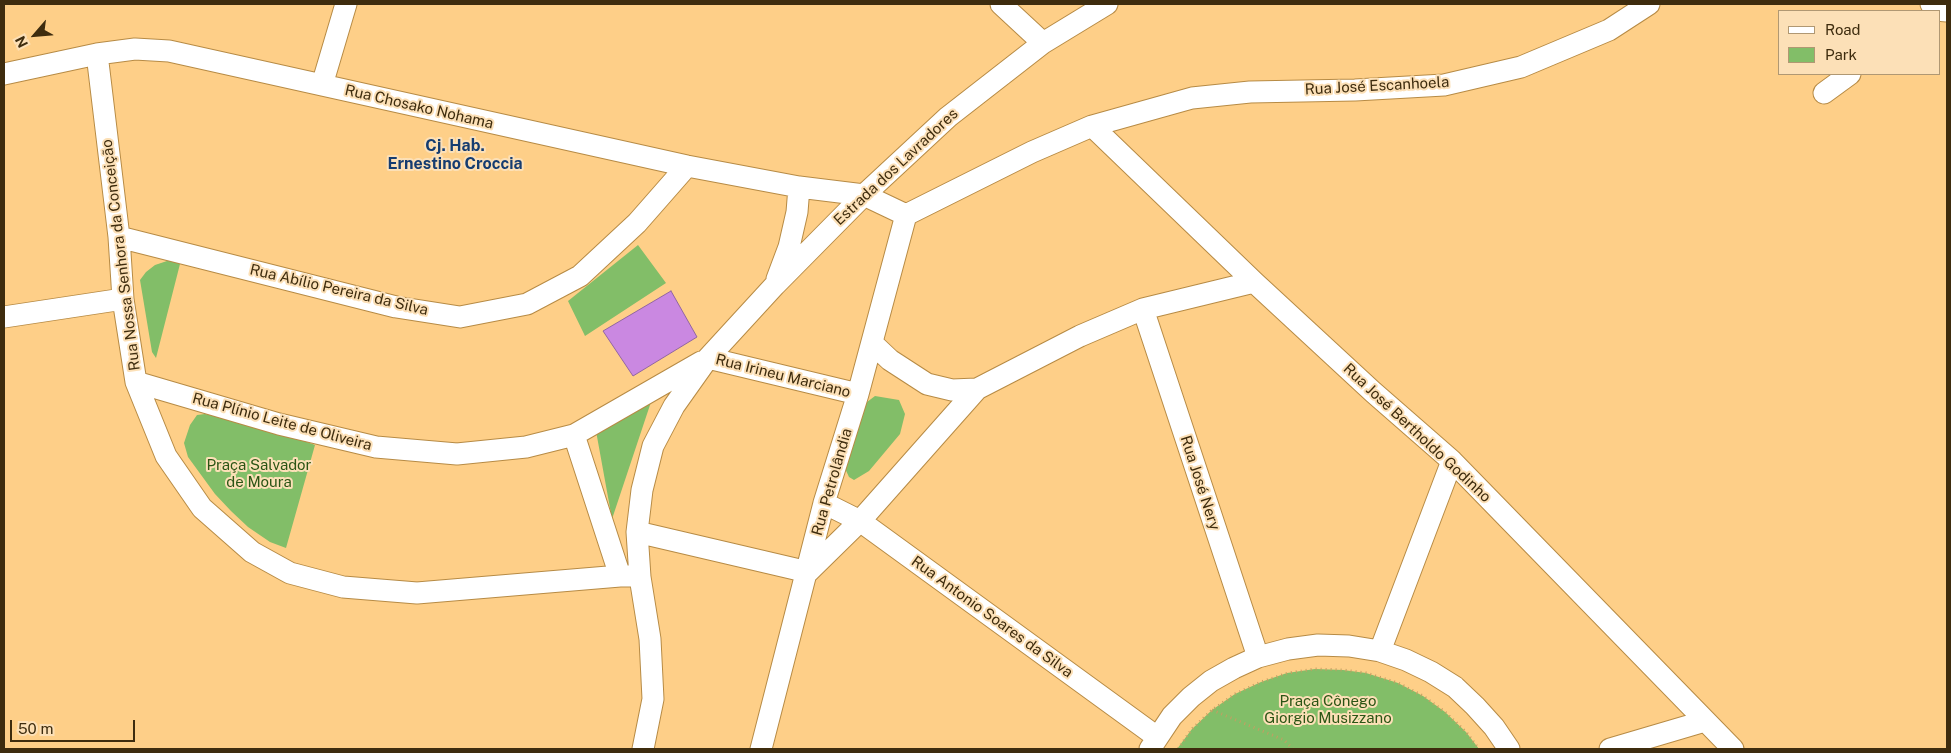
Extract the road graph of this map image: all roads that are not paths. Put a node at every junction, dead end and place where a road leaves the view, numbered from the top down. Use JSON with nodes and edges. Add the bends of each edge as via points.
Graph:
{"nodes":[{"id":1,"x":346,"y":4,"type":"edge"},
{"id":2,"x":1001,"y":4,"type":"edge"},
{"id":3,"x":1107,"y":4,"type":"edge"},
{"id":4,"x":1649,"y":4,"type":"edge"},
{"id":5,"x":1043,"y":42,"type":"junction"},
{"id":6,"x":97,"y":54,"type":"junction"},
{"id":7,"x":4,"y":74,"type":"edge"},
{"id":8,"x":1849,"y":75,"type":"edge"},
{"id":9,"x":322,"y":85,"type":"junction"},
{"id":10,"x":1824,"y":93,"type":"dead end"},
{"id":11,"x":1092,"y":126,"type":"junction"},
{"id":12,"x":687,"y":166,"type":"junction"},
{"id":13,"x":799,"y":187,"type":"junction"},
{"id":14,"x":864,"y":195,"type":"junction"},
{"id":15,"x":906,"y":214,"type":"junction"},
{"id":16,"x":119,"y":237,"type":"junction"},
{"id":17,"x":1254,"y":282,"type":"junction"},
{"id":18,"x":775,"y":285,"type":"junction"},
{"id":19,"x":123,"y":299,"type":"junction"},
{"id":20,"x":1143,"y":309,"type":"junction"},
{"id":21,"x":4,"y":317,"type":"edge"},
{"id":22,"x":872,"y":343,"type":"junction"},
{"id":23,"x":708,"y":358,"type":"junction"},
{"id":24,"x":136,"y":382,"type":"junction"},
{"id":25,"x":977,"y":389,"type":"junction"},
{"id":26,"x":858,"y":394,"type":"junction"},
{"id":27,"x":574,"y":435,"type":"junction"},
{"id":28,"x":1452,"y":461,"type":"junction"},
{"id":29,"x":824,"y":503,"type":"junction"},
{"id":30,"x":860,"y":521,"type":"junction"},
{"id":31,"x":637,"y":532,"type":"junction"},
{"id":32,"x":808,"y":572,"type":"junction"},
{"id":33,"x":630,"y":576,"type":"junction"},
{"id":34,"x":1380,"y":651,"type":"junction"},
{"id":35,"x":1258,"y":657,"type":"junction"},
{"id":36,"x":1705,"y":722,"type":"junction"},
{"id":37,"x":1153,"y":743,"type":"edge"},
{"id":38,"x":643,"y":749,"type":"edge"},
{"id":39,"x":761,"y":749,"type":"edge"},
{"id":40,"x":1509,"y":749,"type":"edge"},
{"id":41,"x":1610,"y":749,"type":"edge"},
{"id":42,"x":1733,"y":749,"type":"edge"}],
"edges":[{"from":1,"to":9,"type":"street"},
{"from":2,"to":5,"type":"street"},
{"from":3,"to":5,"type":"street","name":"Estrada dos Lavradores"},
{"from":4,"to":11,"type":"street","name":"Rua José Escanhoela","via":[[1609,30],[1521,67],[1444,85],[1250,92],[1192,98]]},
{"from":5,"to":14,"type":"street","name":"Estrada dos Lavradores","via":[[948,117]]},
{"from":6,"to":7,"type":"street","name":"Rua Chosako Nohama"},
{"from":6,"to":9,"type":"street","name":"Rua Chosako Nohama","via":[[135,49],[169,50]]},
{"from":6,"to":16,"type":"street","name":"Rua Nossa Senhora da Conceição"},
{"from":8,"to":10,"type":"street"},
{"from":9,"to":12,"type":"street","name":"Rua Chosako Nohama"},
{"from":11,"to":15,"type":"street","name":"Rua José Escanhoela"},
{"from":11,"to":17,"type":"street","name":"Rua José Bertholdo Godinho"},
{"from":12,"to":13,"type":"street","name":"Rua Chosako Nohama"},
{"from":12,"to":16,"type":"street","name":"Rua Abílio Pereira da Silva","via":[[638,223],[580,276],[527,304],[460,317],[396,307]]},
{"from":13,"to":14,"type":"street","name":"Rua Chosako Nohama"},
{"from":13,"to":18,"type":"street","via":[[789,247]]},
{"from":14,"to":15,"type":"street","name":"Rua Chosako Nohama"},
{"from":14,"to":18,"type":"street","name":"Estrada dos Lavradores"},
{"from":15,"to":22,"type":"street","name":"Rua Petrolândia"},
{"from":16,"to":19,"type":"street","name":"Rua Nossa Senhora da Conceição"},
{"from":17,"to":20,"type":"street"},
{"from":17,"to":28,"type":"street","name":"Rua José Bertholdo Godinho"},
{"from":18,"to":23,"type":"street","name":"Estrada dos Lavradores"},
{"from":19,"to":21,"type":"street"},
{"from":19,"to":24,"type":"street","name":"Rua Nossa Senhora da Conceição"},
{"from":20,"to":25,"type":"street","via":[[1080,336]]},
{"from":20,"to":35,"type":"street","name":"Rua José Nery"},
{"from":22,"to":25,"type":"street","via":[[890,360],[928,384],[952,390]]},
{"from":22,"to":26,"type":"street","name":"Rua Petrolândia"},
{"from":23,"to":26,"type":"street","name":"Rua Irineu Marciano"},
{"from":23,"to":27,"type":"street","name":"Rua Plínio Leite de Oliveira"},
{"from":23,"to":31,"type":"street","via":[[674,406],[653,446],[642,490]]},
{"from":24,"to":27,"type":"street","name":"Rua Plínio Leite de Oliveira","via":[[279,424],[376,447],[456,454],[526,447]]},
{"from":24,"to":33,"type":"street","name":"Rua Nossa Senhora da Conceição","via":[[166,456],[202,508],[252,552],[290,573],[343,587],[417,594]]},
{"from":25,"to":30,"type":"street"},
{"from":26,"to":29,"type":"street","name":"Rua Petrolândia"},
{"from":27,"to":33,"type":"street"},
{"from":28,"to":34,"type":"street"},
{"from":28,"to":36,"type":"street","name":"Rua José Bertholdo Godinho"},
{"from":29,"to":30,"type":"street","name":"Rua Antonio Soares da Silva"},
{"from":29,"to":32,"type":"street","name":"Rua Petrolândia"},
{"from":30,"to":32,"type":"street"},
{"from":30,"to":37,"type":"street","name":"Rua Antonio Soares da Silva"},
{"from":31,"to":32,"type":"street"},
{"from":31,"to":33,"type":"street"},
{"from":32,"to":39,"type":"street","name":"Rua Petrolândia"},
{"from":33,"to":38,"type":"street","via":[[650,639],[653,699]]},
{"from":34,"to":35,"type":"street","via":[[1318,645]]},
{"from":34,"to":40,"type":"street","via":[[1423,668],[1454,687],[1494,727]]},
{"from":35,"to":37,"type":"street","via":[[1211,681],[1172,716]]},
{"from":36,"to":41,"type":"street"},
{"from":36,"to":42,"type":"street","name":"Rua José Bertholdo Godinho"}]}
